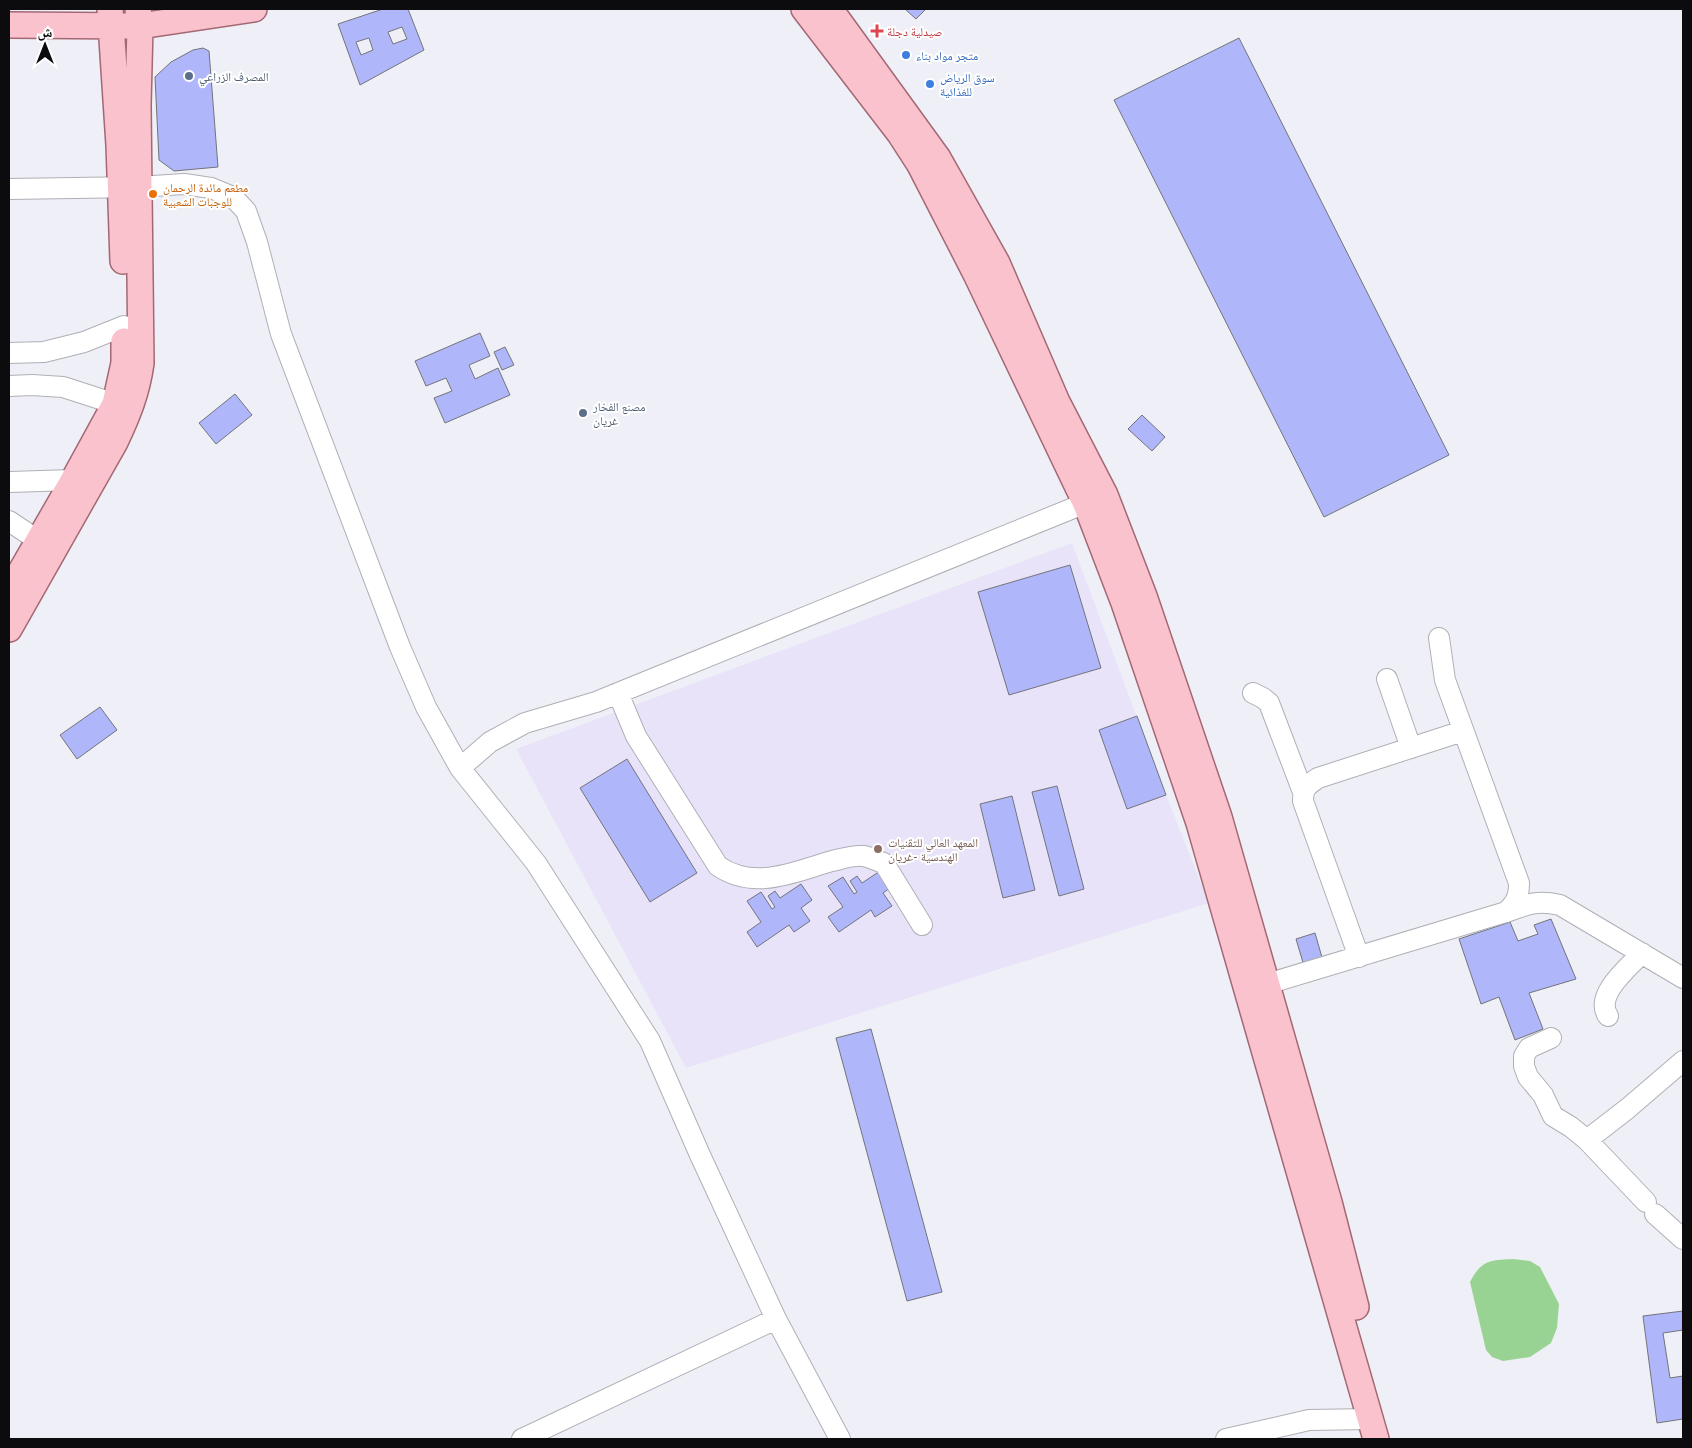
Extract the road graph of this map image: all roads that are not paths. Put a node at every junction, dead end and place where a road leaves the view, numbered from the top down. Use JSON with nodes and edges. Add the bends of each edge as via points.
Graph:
{"nodes":[{"id":1,"x":254,"y":9,"type":"edge"},
{"id":2,"x":804,"y":9,"type":"edge"},
{"id":3,"x":830,"y":9,"type":"edge"},
{"id":4,"x":139,"y":17,"type":"edge"},
{"id":5,"x":111,"y":18,"type":"edge"},
{"id":6,"x":9,"y":26,"type":"edge"},
{"id":7,"x":929,"y":162,"type":"junction"},
{"id":8,"x":130,"y":186,"type":"junction"},
{"id":9,"x":9,"y":189,"type":"edge"},
{"id":10,"x":124,"y":326,"type":"junction"},
{"id":11,"x":9,"y":353,"type":"edge"},
{"id":12,"x":9,"y":386,"type":"edge"},
{"id":13,"x":123,"y":406,"type":"junction"},
{"id":14,"x":74,"y":480,"type":"junction"},
{"id":15,"x":9,"y":482,"type":"edge"},
{"id":16,"x":1095,"y":500,"type":"junction"},
{"id":17,"x":9,"y":521,"type":"edge"},
{"id":18,"x":46,"y":545,"type":"junction"},
{"id":19,"x":9,"y":592,"type":"edge"},
{"id":20,"x":9,"y":629,"type":"edge"},
{"id":21,"x":1439,"y":638,"type":"dead end"},
{"id":22,"x":1387,"y":680,"type":"dead end"},
{"id":23,"x":618,"y":693,"type":"junction"},
{"id":24,"x":1253,"y":693,"type":"dead end"},
{"id":25,"x":1463,"y":730,"type":"junction"},
{"id":26,"x":1411,"y":748,"type":"junction"},
{"id":27,"x":460,"y":768,"type":"junction"},
{"id":28,"x":1303,"y":792,"type":"junction"},
{"id":29,"x":1516,"y":874,"type":"junction"},
{"id":30,"x":1560,"y":905,"type":"junction"},
{"id":31,"x":1506,"y":912,"type":"junction"},
{"id":32,"x":922,"y":925,"type":"dead end"},
{"id":33,"x":1246,"y":950,"type":"junction"},
{"id":34,"x":1642,"y":953,"type":"junction"},
{"id":35,"x":1359,"y":957,"type":"junction"},
{"id":36,"x":1683,"y":978,"type":"edge"},
{"id":37,"x":1267,"y":984,"type":"junction"},
{"id":38,"x":1608,"y":1016,"type":"dead end"},
{"id":39,"x":1551,"y":1038,"type":"dead end"},
{"id":40,"x":1683,"y":1061,"type":"edge"},
{"id":41,"x":1587,"y":1140,"type":"junction"},
{"id":42,"x":1683,"y":1239,"type":"edge"},
{"id":43,"x":1346,"y":1303,"type":"junction"},
{"id":44,"x":776,"y":1318,"type":"junction"},
{"id":45,"x":1374,"y":1429,"type":"edge"},
{"id":46,"x":522,"y":1439,"type":"edge"},
{"id":47,"x":840,"y":1439,"type":"edge"},
{"id":48,"x":1226,"y":1439,"type":"edge"},
{"id":49,"x":1393,"y":1439,"type":"edge"}],
"edges":[{"from":1,"to":4,"type":"main road"},
{"from":2,"to":7,"type":"main road","via":[[900,134]]},
{"from":3,"to":7,"type":"main road"},
{"from":4,"to":5,"type":"main road"},
{"from":4,"to":8,"type":"main road","via":[[138,105]]},
{"from":5,"to":6,"type":"main road"},
{"from":5,"to":8,"type":"main road","via":[[116,93]]},
{"from":7,"to":16,"type":"main road","via":[[976,274],[1049,406]]},
{"from":8,"to":9,"type":"street"},
{"from":8,"to":10,"type":"main road"},
{"from":8,"to":13,"type":"main road","via":[[141,362],[138,386]]},
{"from":8,"to":27,"type":"street","via":[[184,184],[211,188],[233,197],[246,211],[281,334],[400,647],[426,707]]},
{"from":10,"to":11,"type":"street","via":[[84,342],[44,352]]},
{"from":10,"to":13,"type":"main road"},
{"from":12,"to":13,"type":"street","via":[[63,387]]},
{"from":13,"to":14,"type":"main road"},
{"from":13,"to":18,"type":"main road","via":[[115,442]]},
{"from":14,"to":15,"type":"street"},
{"from":14,"to":18,"type":"main road"},
{"from":16,"to":23,"type":"street"},
{"from":16,"to":33,"type":"main road","via":[[1124,603]]},
{"from":17,"to":18,"type":"street"},
{"from":18,"to":19,"type":"main road"},
{"from":18,"to":20,"type":"main road"},
{"from":21,"to":25,"type":"street","via":[[1445,680]]},
{"from":22,"to":26,"type":"street"},
{"from":23,"to":27,"type":"street","via":[[525,723],[490,742]]},
{"from":23,"to":32,"type":"street","via":[[636,736],[718,866],[740,878],[757,879],[842,859],[861,856],[874,859],[884,864]]},
{"from":24,"to":28,"type":"street","via":[[1269,704]]},
{"from":25,"to":26,"type":"street"},
{"from":25,"to":29,"type":"street"},
{"from":26,"to":28,"type":"street","via":[[1318,778]]},
{"from":27,"to":44,"type":"street","via":[[536,863],[650,1041]]},
{"from":28,"to":35,"type":"street","via":[[1303,800]]},
{"from":29,"to":30,"type":"street"},
{"from":29,"to":31,"type":"street","via":[[1518,898]]},
{"from":30,"to":31,"type":"street","via":[[1533,903]]},
{"from":30,"to":34,"type":"street"},
{"from":31,"to":35,"type":"street"},
{"from":33,"to":37,"type":"main road"},
{"from":33,"to":43,"type":"main road"},
{"from":34,"to":36,"type":"street"},
{"from":34,"to":38,"type":"street","via":[[1608,990],[1604,999]]},
{"from":35,"to":37,"type":"street"},
{"from":37,"to":43,"type":"main road","via":[[1329,1202]]},
{"from":39,"to":41,"type":"street","via":[[1529,1048],[1524,1056],[1524,1066],[1552,1116]]},
{"from":40,"to":41,"type":"street"},
{"from":41,"to":42,"type":"street"},
{"from":43,"to":45,"type":"main road"},
{"from":43,"to":49,"type":"main road"},
{"from":44,"to":46,"type":"street"},
{"from":44,"to":47,"type":"street"},
{"from":45,"to":48,"type":"street","via":[[1309,1420]]}]}
